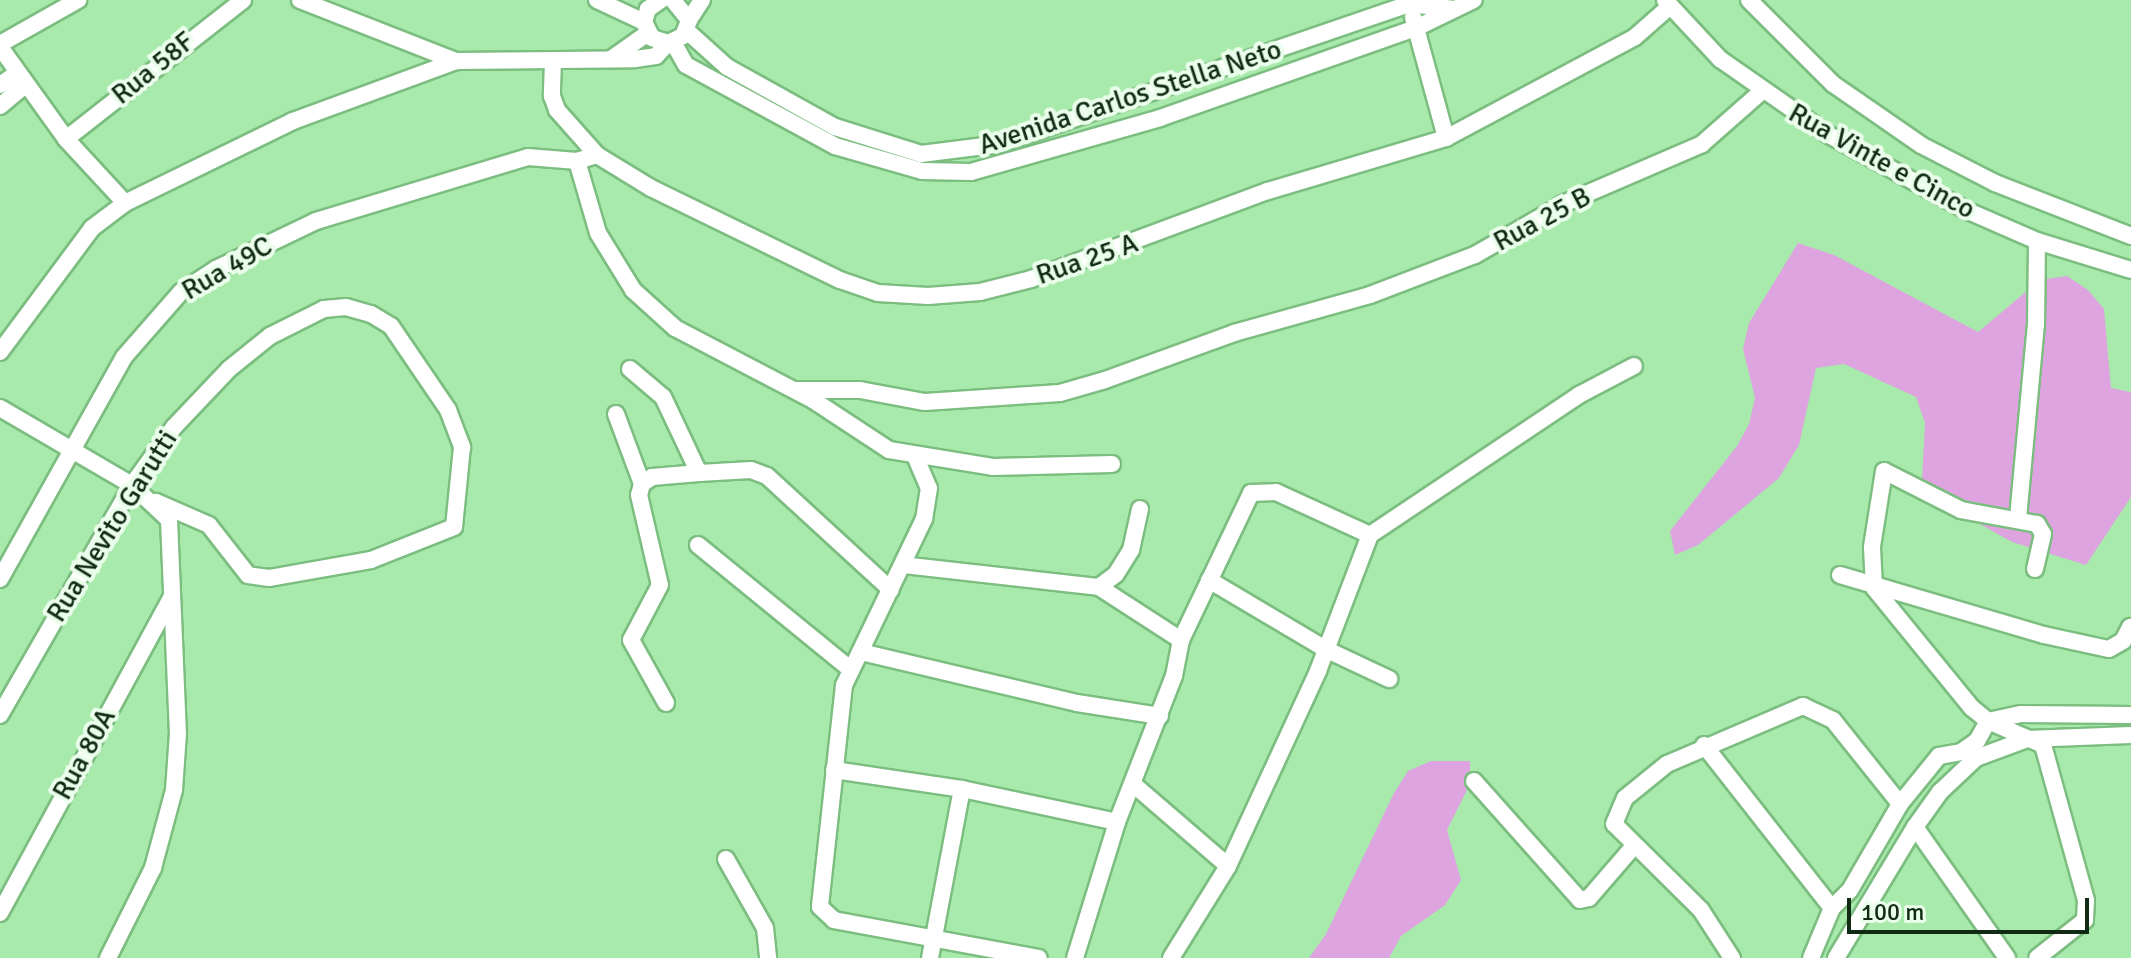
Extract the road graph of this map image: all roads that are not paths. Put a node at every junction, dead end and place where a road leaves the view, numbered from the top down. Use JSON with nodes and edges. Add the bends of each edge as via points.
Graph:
{"nodes":[{"id":1,"x":78,"y":0,"type":"edge"},
{"id":2,"x":243,"y":0,"type":"edge"},
{"id":3,"x":300,"y":0,"type":"edge"},
{"id":4,"x":597,"y":0,"type":"edge"},
{"id":5,"x":673,"y":0,"type":"edge"},
{"id":6,"x":702,"y":0,"type":"edge"},
{"id":7,"x":1474,"y":0,"type":"edge"},
{"id":8,"x":1749,"y":0,"type":"edge"},
{"id":9,"x":654,"y":1,"type":"edge"},
{"id":10,"x":1408,"y":2,"type":"edge"},
{"id":11,"x":1667,"y":4,"type":"edge"},
{"id":12,"x":1457,"y":9,"type":"junction"},
{"id":13,"x":688,"y":25,"type":"junction"},
{"id":14,"x":646,"y":28,"type":"junction"},
{"id":15,"x":1416,"y":28,"type":"junction"},
{"id":16,"x":671,"y":43,"type":"junction"},
{"id":17,"x":0,"y":46,"type":"edge"},
{"id":18,"x":611,"y":59,"type":"junction"},
{"id":19,"x":456,"y":61,"type":"junction"},
{"id":20,"x":553,"y":61,"type":"junction"},
{"id":21,"x":20,"y":79,"type":"junction"},
{"id":22,"x":0,"y":85,"type":"edge"},
{"id":23,"x":1761,"y":92,"type":"junction"},
{"id":24,"x":0,"y":106,"type":"edge"},
{"id":25,"x":1446,"y":138,"type":"junction"},
{"id":26,"x":66,"y":139,"type":"junction"},
{"id":27,"x":597,"y":155,"type":"junction"},
{"id":28,"x":577,"y":161,"type":"junction"},
{"id":29,"x":125,"y":203,"type":"junction"},
{"id":30,"x":2131,"y":236,"type":"edge"},
{"id":31,"x":2037,"y":241,"type":"junction"},
{"id":32,"x":2131,"y":270,"type":"edge"},
{"id":33,"x":0,"y":352,"type":"edge"},
{"id":34,"x":1634,"y":366,"type":"dead end"},
{"id":35,"x":630,"y":369,"type":"dead end"},
{"id":36,"x":795,"y":390,"type":"junction"},
{"id":37,"x":0,"y":408,"type":"edge"},
{"id":38,"x":616,"y":414,"type":"dead end"},
{"id":39,"x":69,"y":449,"type":"junction"},
{"id":40,"x":916,"y":458,"type":"junction"},
{"id":41,"x":1112,"y":464,"type":"dead end"},
{"id":42,"x":699,"y":473,"type":"junction"},
{"id":43,"x":642,"y":484,"type":"junction"},
{"id":44,"x":132,"y":485,"type":"junction"},
{"id":45,"x":156,"y":502,"type":"junction"},
{"id":46,"x":1140,"y":509,"type":"dead end"},
{"id":47,"x":2018,"y":518,"type":"junction"},
{"id":48,"x":1370,"y":535,"type":"junction"},
{"id":49,"x":698,"y":545,"type":"dead end"},
{"id":50,"x":903,"y":565,"type":"junction"},
{"id":51,"x":2035,"y":569,"type":"dead end"},
{"id":52,"x":1840,"y":575,"type":"dead end"},
{"id":53,"x":0,"y":579,"type":"edge"},
{"id":54,"x":1209,"y":580,"type":"junction"},
{"id":55,"x":1099,"y":587,"type":"junction"},
{"id":56,"x":1874,"y":588,"type":"junction"},
{"id":57,"x":891,"y":590,"type":"junction"},
{"id":58,"x":171,"y":597,"type":"junction"},
{"id":59,"x":2130,"y":627,"type":"edge"},
{"id":60,"x":1181,"y":640,"type":"junction"},
{"id":61,"x":1325,"y":649,"type":"junction"},
{"id":62,"x":861,"y":652,"type":"junction"},
{"id":63,"x":849,"y":668,"type":"junction"},
{"id":64,"x":1389,"y":679,"type":"dead end"},
{"id":65,"x":666,"y":703,"type":"dead end"},
{"id":66,"x":0,"y":715,"type":"edge"},
{"id":67,"x":2131,"y":715,"type":"edge"},
{"id":68,"x":1160,"y":716,"type":"junction"},
{"id":69,"x":1988,"y":721,"type":"junction"},
{"id":70,"x":2131,"y":735,"type":"edge"},
{"id":71,"x":2027,"y":739,"type":"junction"},
{"id":72,"x":1704,"y":745,"type":"junction"},
{"id":73,"x":834,"y":770,"type":"junction"},
{"id":74,"x":1474,"y":781,"type":"dead end"},
{"id":75,"x":1133,"y":784,"type":"junction"},
{"id":76,"x":962,"y":789,"type":"junction"},
{"id":77,"x":1900,"y":804,"type":"junction"},
{"id":78,"x":1117,"y":822,"type":"junction"},
{"id":79,"x":1915,"y":827,"type":"junction"},
{"id":80,"x":1633,"y":847,"type":"junction"},
{"id":81,"x":726,"y":859,"type":"dead end"},
{"id":82,"x":1228,"y":866,"type":"junction"},
{"id":83,"x":1832,"y":908,"type":"junction"},
{"id":84,"x":0,"y":913,"type":"edge"},
{"id":85,"x":934,"y":938,"type":"junction"},
{"id":86,"x":1843,"y":954,"type":"edge"},
{"id":87,"x":108,"y":958,"type":"edge"},
{"id":88,"x":768,"y":958,"type":"edge"},
{"id":89,"x":930,"y":958,"type":"edge"},
{"id":90,"x":1039,"y":958,"type":"edge"},
{"id":91,"x":1075,"y":958,"type":"edge"},
{"id":92,"x":1171,"y":958,"type":"edge"},
{"id":93,"x":1732,"y":958,"type":"edge"},
{"id":94,"x":1811,"y":958,"type":"edge"},
{"id":95,"x":2007,"y":958,"type":"edge"},
{"id":96,"x":2037,"y":958,"type":"edge"}],
"edges":[{"from":1,"to":17,"type":"street"},
{"from":2,"to":26,"type":"street","name":"Rua 58F"},
{"from":3,"to":19,"type":"street"},
{"from":4,"to":14,"type":"street"},
{"from":5,"to":13,"type":"street","name":"Avenida Carlos Stella Neto"},
{"from":6,"to":13,"type":"street"},
{"from":7,"to":12,"type":"street"},
{"from":8,"to":30,"type":"street","name":"Rua Vinte e Cinco","via":[[1833,84],[1921,145],[1995,183]]},
{"from":9,"to":14,"type":"street"},
{"from":10,"to":12,"type":"street","name":"Avenida Carlos Stella Neto"},
{"from":10,"to":13,"type":"street","name":"Avenida Carlos Stella Neto","via":[[1000,144],[921,154],[835,127],[727,67]]},
{"from":10,"to":15,"type":"street"},
{"from":11,"to":23,"type":"street","name":"Rua Vinte e Cinco"},
{"from":11,"to":25,"type":"street","name":"Rua 25 A","via":[[1635,37]]},
{"from":12,"to":15,"type":"street"},
{"from":13,"to":16,"type":"street"},
{"from":14,"to":16,"type":"street"},
{"from":14,"to":18,"type":"street"},
{"from":15,"to":16,"type":"street","via":[[1160,118],[971,172],[922,171],[835,146],[686,65]]},
{"from":15,"to":25,"type":"street"},
{"from":16,"to":18,"type":"street","via":[[656,56]]},
{"from":17,"to":21,"type":"street"},
{"from":18,"to":20,"type":"street"},
{"from":19,"to":20,"type":"street"},
{"from":19,"to":29,"type":"street","via":[[293,121]]},
{"from":20,"to":27,"type":"street","name":"Rua 25 A","via":[[557,110]]},
{"from":21,"to":22,"type":"street"},
{"from":21,"to":24,"type":"street"},
{"from":21,"to":26,"type":"street"},
{"from":23,"to":31,"type":"street","name":"Rua Vinte e Cinco","via":[[1884,167]]},
{"from":23,"to":36,"type":"street","name":"Rua 25 B","via":[[1702,144],[1563,204],[1475,255],[1060,393],[925,402],[860,390]]},
{"from":25,"to":27,"type":"street","name":"Rua 25 A","via":[[1268,191],[1031,279],[980,292],[928,296],[878,293],[840,280],[651,188]]},
{"from":26,"to":29,"type":"street"},
{"from":27,"to":28,"type":"street","name":"Rua 49C"},
{"from":28,"to":36,"type":"street","via":[[598,233],[633,290],[675,328]]},
{"from":28,"to":39,"type":"street","name":"Rua 49C","via":[[528,157],[455,178],[316,221],[216,269],[154,317]]},
{"from":29,"to":33,"type":"street","via":[[92,228],[69,255]]},
{"from":31,"to":32,"type":"street","name":"Rua Vinte e Cinco"},
{"from":31,"to":47,"type":"street","via":[[2036,325]]},
{"from":34,"to":48,"type":"street","via":[[1579,395]]},
{"from":35,"to":42,"type":"street","via":[[663,397]]},
{"from":36,"to":40,"type":"street","via":[[889,450]]},
{"from":37,"to":39,"type":"street"},
{"from":38,"to":43,"type":"street"},
{"from":39,"to":44,"type":"street"},
{"from":39,"to":53,"type":"street","name":"Rua 49C"},
{"from":40,"to":41,"type":"street","via":[[993,467]]},
{"from":40,"to":50,"type":"street","via":[[929,488],[924,519]]},
{"from":42,"to":43,"type":"street","via":[[652,477]]},
{"from":42,"to":57,"type":"street","via":[[751,470],[767,476]]},
{"from":43,"to":65,"type":"street","via":[[639,495],[660,594],[635,626],[631,640]]},
{"from":44,"to":45,"type":"street"},
{"from":44,"to":45,"type":"street","name":"Rua Nevito Garutti","via":[[174,427],[229,369],[270,336],[324,309],[346,307],[391,326],[448,410],[462,447],[454,527],[371,560],[327,568],[269,578],[248,575],[209,525]]},
{"from":44,"to":66,"type":"street","name":"Rua Nevito Garutti"},
{"from":45,"to":58,"type":"street","via":[[169,520]]},
{"from":46,"to":55,"type":"street","via":[[1131,550],[1116,574]]},
{"from":47,"to":51,"type":"street","via":[[2037,524],[2043,534]]},
{"from":47,"to":56,"type":"street","via":[[1961,510],[1884,471],[1872,547]]},
{"from":48,"to":54,"type":"street","via":[[1262,489],[1244,503]]},
{"from":48,"to":61,"type":"street"},
{"from":49,"to":63,"type":"street"},
{"from":50,"to":55,"type":"street"},
{"from":50,"to":57,"type":"street"},
{"from":52,"to":56,"type":"street"},
{"from":54,"to":60,"type":"street"},
{"from":54,"to":61,"type":"street"},
{"from":55,"to":60,"type":"street"},
{"from":56,"to":59,"type":"street","via":[[2109,649],[2123,641]]},
{"from":56,"to":69,"type":"street"},
{"from":57,"to":62,"type":"street"},
{"from":58,"to":84,"type":"street","name":"Rua 80A"},
{"from":58,"to":87,"type":"street","via":[[178,733],[174,790],[153,868]]},
{"from":60,"to":68,"type":"street"},
{"from":61,"to":64,"type":"street"},
{"from":61,"to":82,"type":"street"},
{"from":62,"to":63,"type":"street"},
{"from":62,"to":68,"type":"street","via":[[1077,703]]},
{"from":63,"to":73,"type":"street"},
{"from":67,"to":69,"type":"street","via":[[2021,714]]},
{"from":68,"to":75,"type":"street"},
{"from":69,"to":71,"type":"street"},
{"from":69,"to":77,"type":"street","via":[[1977,741],[1932,762]]},
{"from":70,"to":71,"type":"street"},
{"from":71,"to":79,"type":"street","via":[[1988,752],[1958,772]]},
{"from":71,"to":96,"type":"street","via":[[2043,745],[2086,900],[2085,920]]},
{"from":72,"to":77,"type":"street","via":[[1803,706],[1833,720]]},
{"from":72,"to":80,"type":"street","via":[[1667,764],[1618,808],[1614,824]]},
{"from":72,"to":83,"type":"street"},
{"from":73,"to":76,"type":"street"},
{"from":73,"to":85,"type":"street","via":[[820,907],[834,920]]},
{"from":74,"to":80,"type":"street","via":[[1580,900],[1589,898]]},
{"from":75,"to":78,"type":"street"},
{"from":75,"to":82,"type":"street"},
{"from":76,"to":78,"type":"street"},
{"from":76,"to":85,"type":"street"},
{"from":77,"to":83,"type":"street","via":[[1850,890]]},
{"from":78,"to":91,"type":"street"},
{"from":79,"to":86,"type":"street"},
{"from":79,"to":95,"type":"street"},
{"from":80,"to":93,"type":"street","via":[[1701,910]]},
{"from":81,"to":88,"type":"street","via":[[765,928]]},
{"from":82,"to":92,"type":"street"},
{"from":83,"to":94,"type":"street"},
{"from":85,"to":89,"type":"street"},
{"from":85,"to":90,"type":"street"}]}
